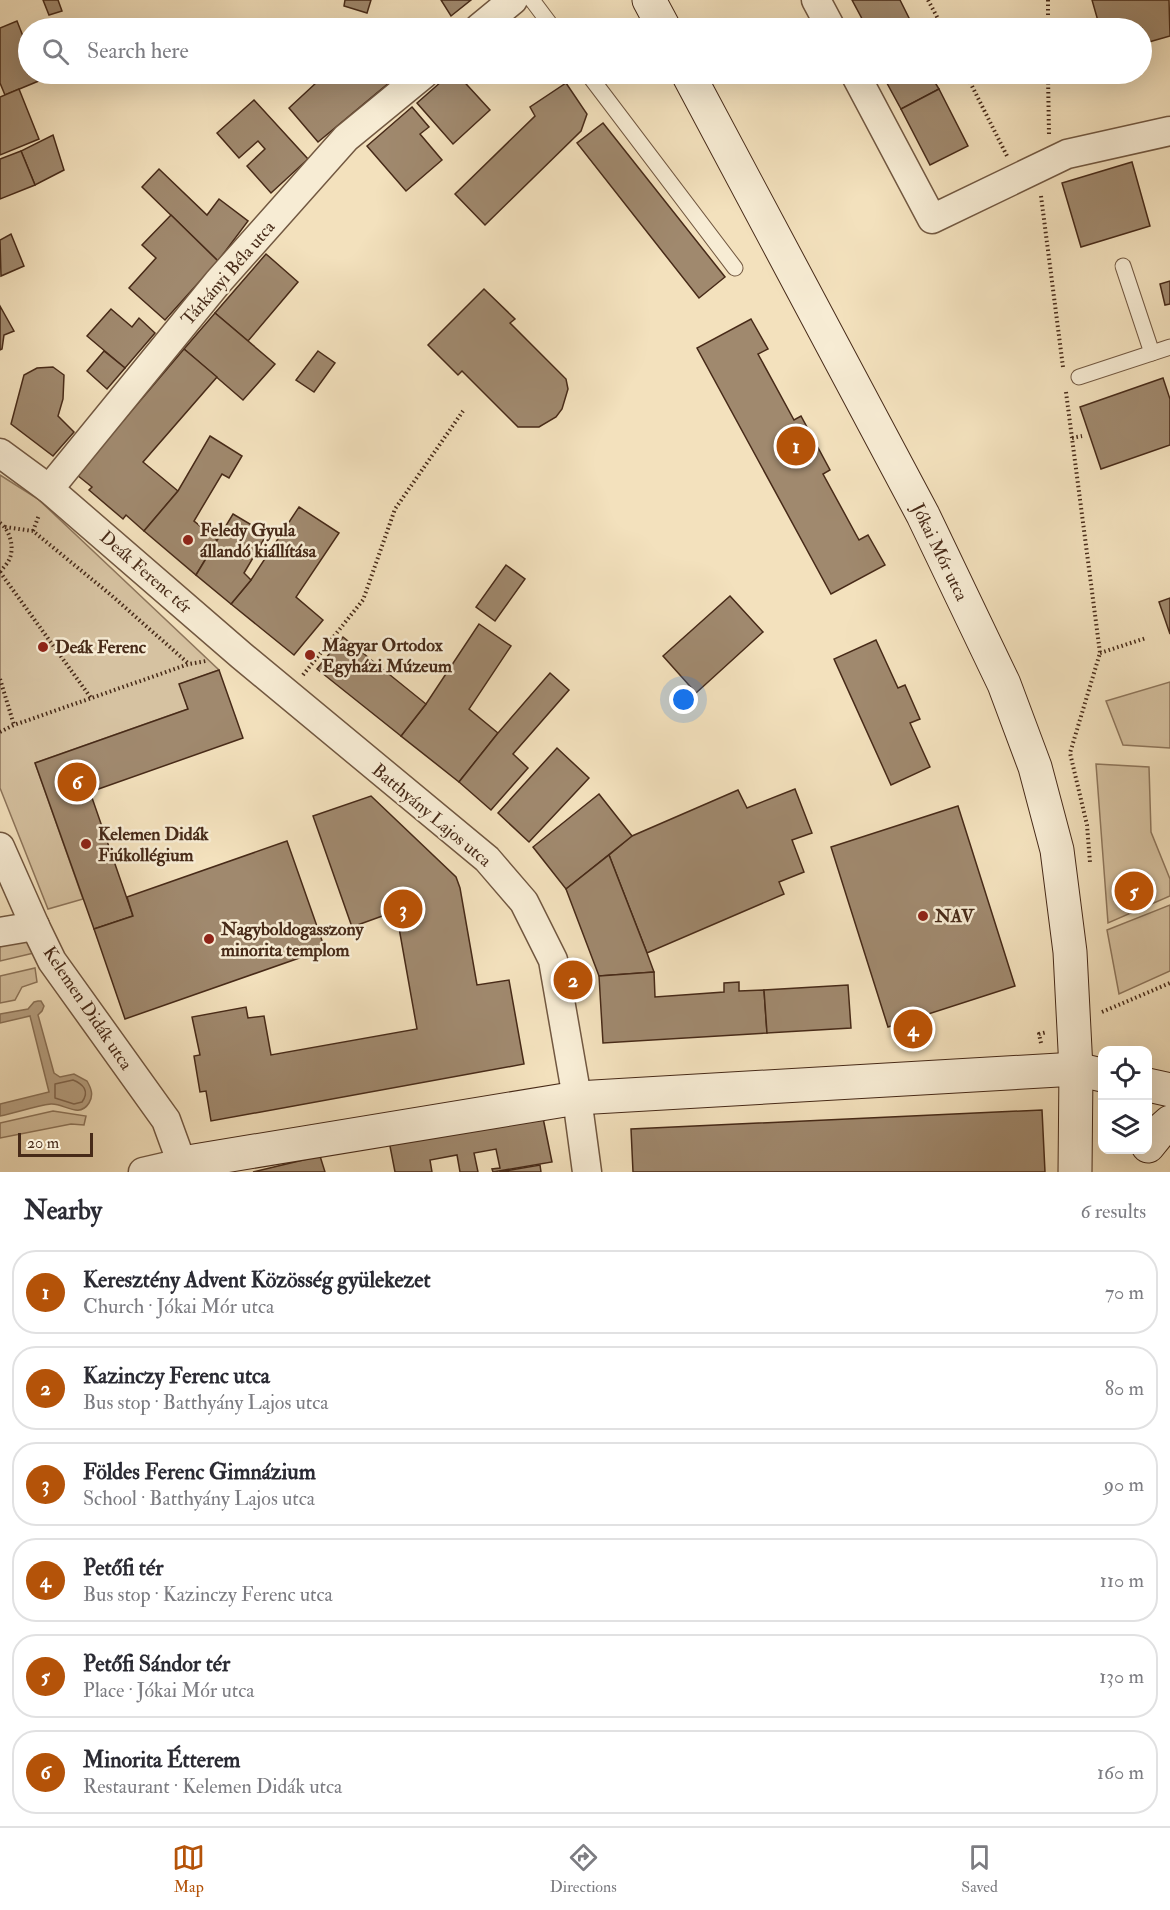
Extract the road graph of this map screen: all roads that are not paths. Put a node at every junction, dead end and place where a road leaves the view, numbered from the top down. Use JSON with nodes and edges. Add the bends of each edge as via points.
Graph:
{"nodes":[{"id":1,"x":513,"y":0,"type":"edge"},
{"id":2,"x":532,"y":0,"type":"edge"},
{"id":3,"x":649,"y":0,"type":"edge"},
{"id":4,"x":816,"y":0,"type":"edge"},
{"id":5,"x":491,"y":18,"type":"edge"},
{"id":6,"x":546,"y":18,"type":"edge"},
{"id":7,"x":659,"y":18,"type":"edge"},
{"id":8,"x":826,"y":18,"type":"edge"},
{"id":9,"x":412,"y":84,"type":"edge"},
{"id":10,"x":596,"y":84,"type":"edge"},
{"id":11,"x":693,"y":84,"type":"edge"},
{"id":12,"x":860,"y":84,"type":"edge"},
{"id":13,"x":1170,"y":131,"type":"edge"},
{"id":14,"x":1123,"y":266,"type":"dead end"},
{"id":15,"x":735,"y":268,"type":"dead end"},
{"id":16,"x":1170,"y":347,"type":"edge"},
{"id":17,"x":1152,"y":353,"type":"junction"},
{"id":18,"x":1072,"y":379,"type":"road end"},
{"id":19,"x":0,"y":453,"type":"edge"},
{"id":20,"x":49,"y":489,"type":"junction"},
{"id":21,"x":288,"y":695,"type":"joint"},
{"id":22,"x":0,"y":848,"type":"edge"},
{"id":23,"x":34,"y":926,"type":"junction"},
{"id":24,"x":0,"y":932,"type":"edge"},
{"id":25,"x":1089,"y":1072,"type":"edge"},
{"id":26,"x":1152,"y":1086,"type":"edge"},
{"id":27,"x":1170,"y":1090,"type":"edge"},
{"id":28,"x":577,"y":1098,"type":"junction"},
{"id":29,"x":1170,"y":1122,"type":"edge"},
{"id":30,"x":1152,"y":1141,"type":"edge"},
{"id":31,"x":1141,"y":1154,"type":"edge"},
{"id":32,"x":183,"y":1168,"type":"edge"},
{"id":33,"x":143,"y":1172,"type":"edge"},
{"id":34,"x":587,"y":1172,"type":"edge"},
{"id":35,"x":1075,"y":1172,"type":"edge"},
{"id":36,"x":1136,"y":1172,"type":"edge"}],
"edges":[{"from":1,"to":5,"type":"street"},
{"from":2,"to":6,"type":"lane"},
{"from":3,"to":7,"type":"street"},
{"from":4,"to":8,"type":"street"},
{"from":9,"to":20,"type":"street","name":"Tárkányi Béla utca","via":[[346,138],[218,282]]},
{"from":10,"to":15,"type":"lane"},
{"from":11,"to":25,"type":"street","name":"Jókai Mór utca","via":[[923,515],[1004,684],[1035,767],[1057,850],[1074,1023]]},
{"from":12,"to":13,"type":"street","via":[[932,219],[1067,154]]},
{"from":14,"to":17,"type":"lane"},
{"from":16,"to":17,"type":"lane"},
{"from":17,"to":18,"type":"lane"},
{"from":19,"to":20,"type":"street","name":"Deák Ferenc tér"},
{"from":20,"to":21,"type":"street","name":"Deák Ferenc tér"},
{"from":21,"to":28,"type":"street","name":"Batthyány Lajos utca","via":[[487,859],[524,902],[553,960]]},
{"from":22,"to":23,"type":"street","name":"Kelemen Didák utca"},
{"from":23,"to":24,"type":"street"},
{"from":23,"to":32,"type":"street","name":"Kelemen Didák utca","via":[[52,961],[166,1120]]},
{"from":25,"to":28,"type":"street"},
{"from":25,"to":35,"type":"street","name":"Jókai Mór utca"},
{"from":26,"to":27,"type":"street"},
{"from":28,"to":32,"type":"street"},
{"from":28,"to":34,"type":"street","name":"Batthyány Lajos utca"},
{"from":29,"to":30,"type":"street"},
{"from":31,"to":36,"type":"street"},
{"from":32,"to":33,"type":"street"}]}
